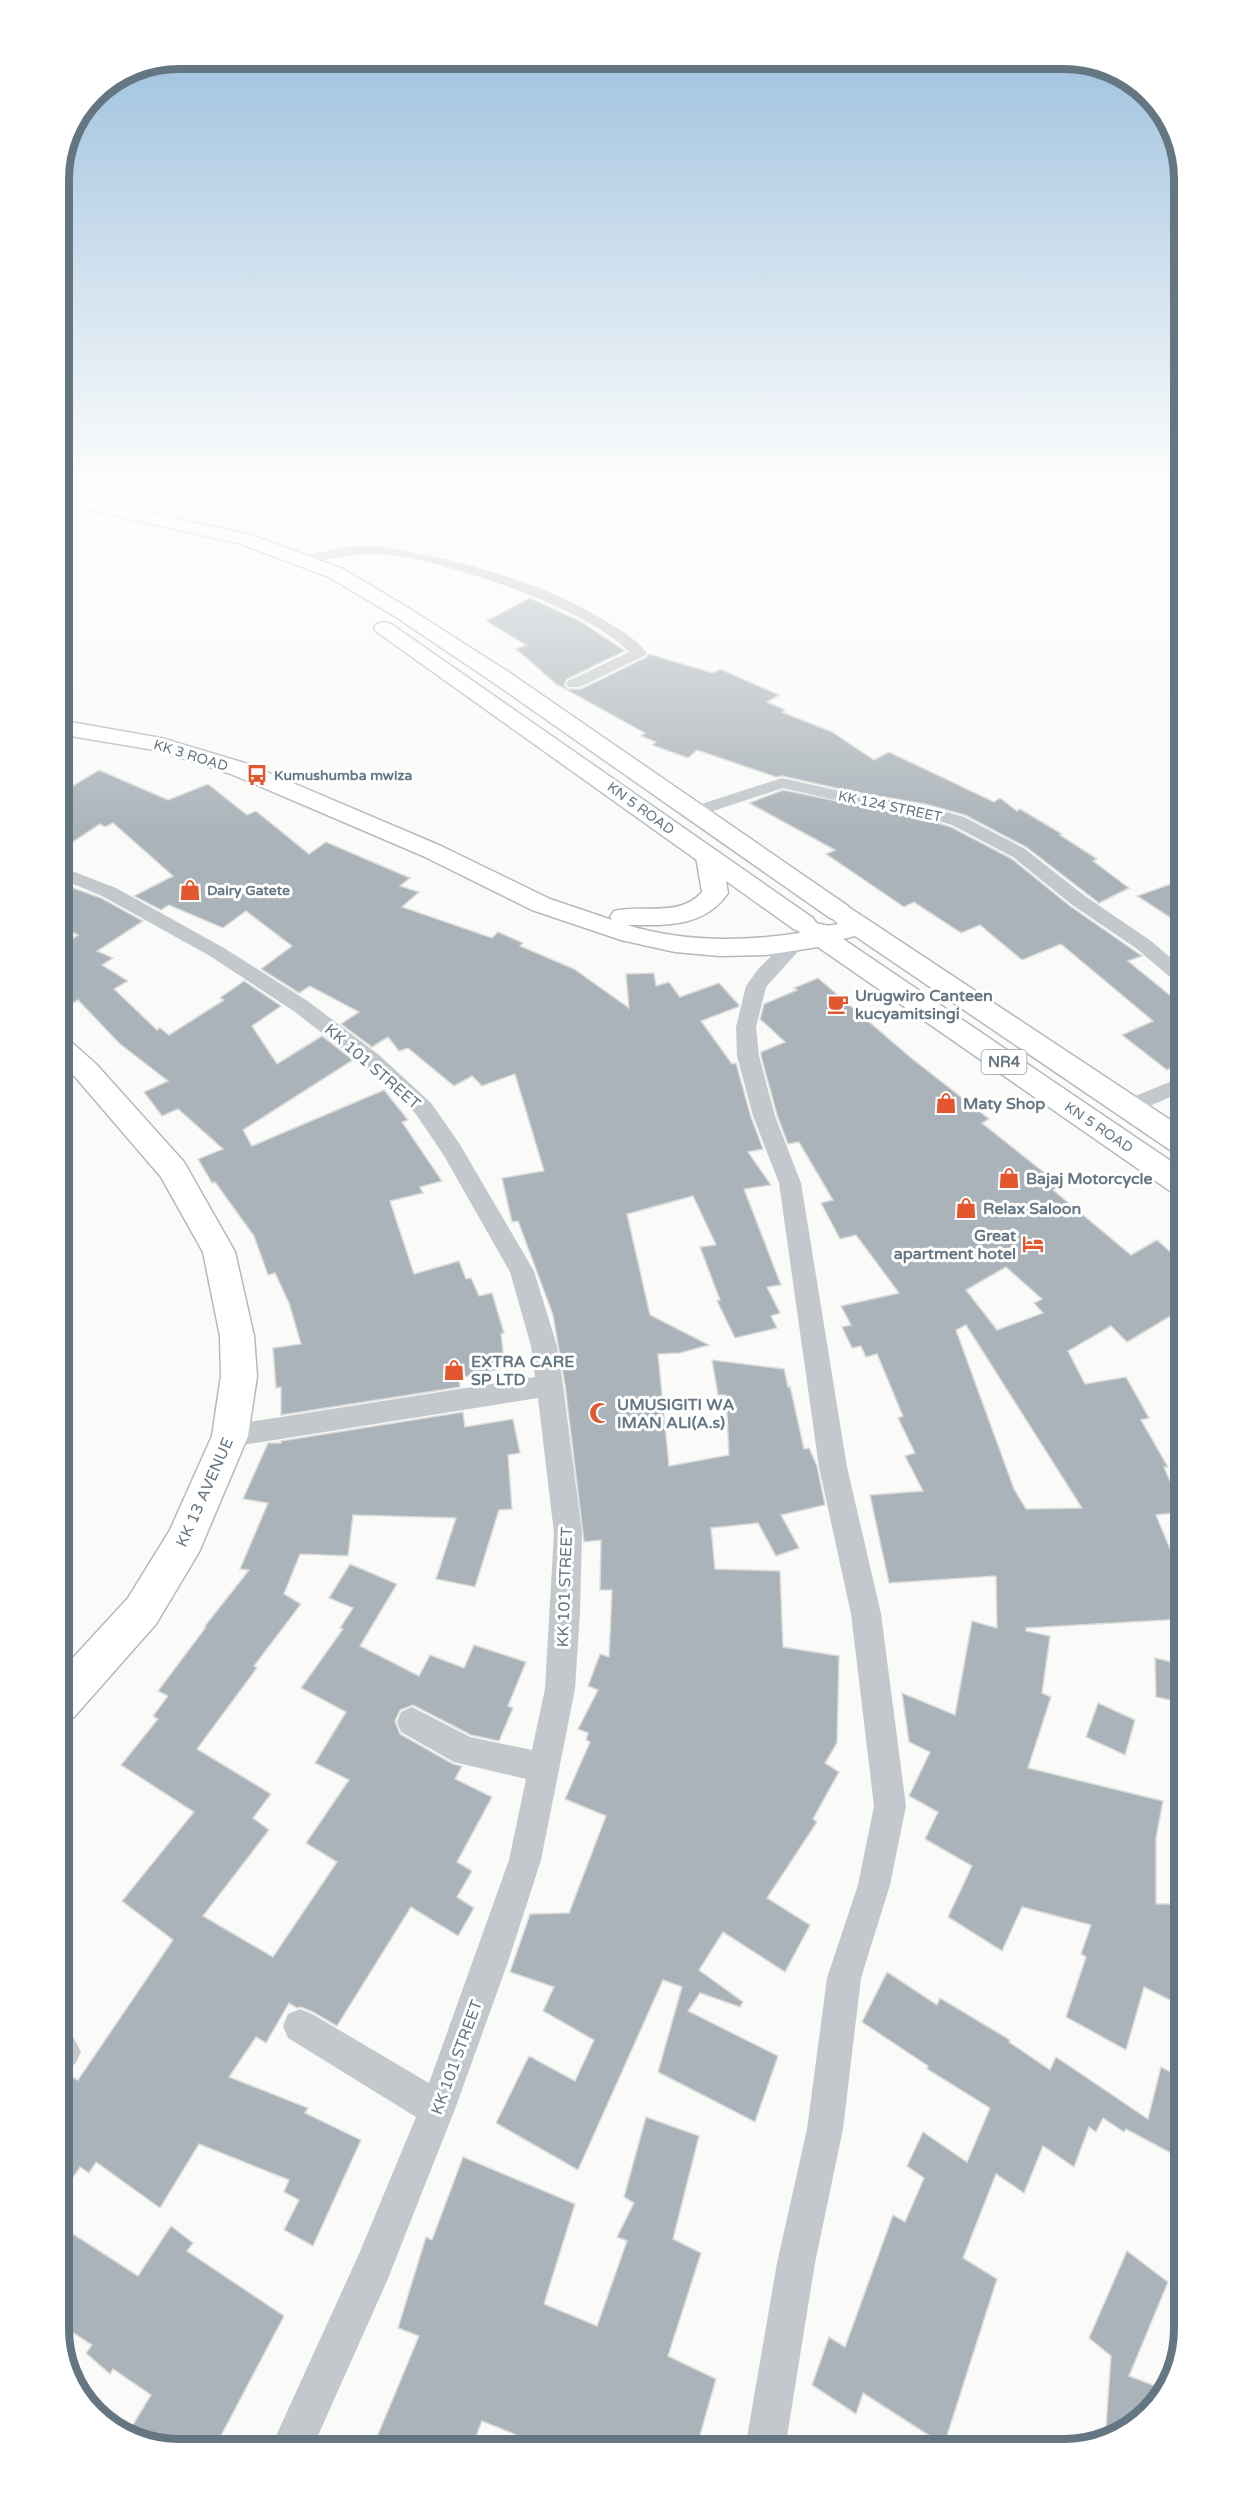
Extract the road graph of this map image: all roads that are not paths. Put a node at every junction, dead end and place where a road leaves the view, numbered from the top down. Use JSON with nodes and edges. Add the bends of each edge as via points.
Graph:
{"nodes":[{"id":1,"x":383,"y":601,"type":"edge"},
{"id":2,"x":559,"y":601,"type":"edge"},
{"id":3,"x":359,"y":611,"type":"dead end"},
{"id":4,"x":574,"y":684,"type":"dead end"},
{"id":5,"x":69,"y":728,"type":"edge"},
{"id":6,"x":695,"y":812,"type":"junction"},
{"id":7,"x":709,"y":857,"type":"junction"},
{"id":8,"x":450,"y":859,"type":"junction"},
{"id":9,"x":69,"y":876,"type":"edge"},
{"id":10,"x":623,"y":917,"type":"junction"},
{"id":11,"x":849,"y":919,"type":"junction"},
{"id":12,"x":807,"y":936,"type":"junction"},
{"id":13,"x":1174,"y":970,"type":"edge"},
{"id":14,"x":69,"y":1056,"type":"edge"},
{"id":15,"x":1174,"y":1088,"type":"edge"},
{"id":16,"x":1129,"y":1107,"type":"junction"},
{"id":17,"x":1174,"y":1137,"type":"edge"},
{"id":18,"x":1174,"y":1178,"type":"edge"},
{"id":19,"x":550,"y":1385,"type":"junction"},
{"id":20,"x":230,"y":1436,"type":"junction"},
{"id":21,"x":69,"y":1691,"type":"edge"},
{"id":22,"x":412,"y":1722,"type":"dead end"},
{"id":23,"x":544,"y":1768,"type":"junction"},
{"id":24,"x":300,"y":2026,"type":"dead end"},
{"id":25,"x":437,"y":2109,"type":"junction"},
{"id":26,"x":296,"y":2439,"type":"edge"},
{"id":27,"x":767,"y":2439,"type":"edge"}],
"edges":[{"from":1,"to":6,"type":"main road","name":"KN 5 ROAD"},
{"from":2,"to":4,"type":"street","via":[[628,641],[639,653]]},
{"from":3,"to":7,"type":"main road","name":"KN 5 ROAD"},
{"from":5,"to":8,"type":"main road","name":"KK 3 ROAD","via":[[133,738],[224,764]]},
{"from":6,"to":11,"type":"main road","name":"KN 5 ROAD"},
{"from":6,"to":13,"type":"street","name":"KK 124 STREET","via":[[782,783],[958,821],[1019,854]]},
{"from":7,"to":10,"type":"main road","via":[[715,893],[702,908],[670,916]]},
{"from":7,"to":12,"type":"main road","name":"KN 5 ROAD"},
{"from":8,"to":10,"type":"main road","via":[[506,873]]},
{"from":8,"to":12,"type":"main road","via":[[537,903],[651,939],[713,949],[754,949]]},
{"from":9,"to":19,"type":"street","name":"KK 101 STREET","via":[[109,892],[283,995],[371,1060],[423,1108],[522,1271],[544,1346]]},
{"from":10,"to":12,"type":"main road","via":[[661,928],[721,935]]},
{"from":11,"to":12,"type":"main road"},
{"from":11,"to":16,"type":"main road","name":"KN 5 ROAD","number":"NR4"},
{"from":12,"to":18,"type":"main road","name":"KN 5 ROAD","number":"NR4"},
{"from":12,"to":27,"type":"street","via":[[756,986],[746,1027],[748,1056],[764,1116],[790,1183],[833,1467],[866,1614],[890,1806],[874,1885],[844,1978],[825,2129],[796,2263]]},
{"from":14,"to":20,"type":"main road","name":"KK 13 AVENUE","via":[[173,1170],[219,1252],[235,1326],[239,1376]]},
{"from":15,"to":16,"type":"street"},
{"from":16,"to":17,"type":"main road","name":"KN 5 ROAD","number":"NR4"},
{"from":19,"to":20,"type":"street"},
{"from":19,"to":23,"type":"street","name":"KK 101 STREET","via":[[568,1533],[560,1689]]},
{"from":20,"to":21,"type":"main road","name":"KK 13 AVENUE","via":[[185,1540],[142,1611]]},
{"from":22,"to":23,"type":"street","via":[[465,1751]]},
{"from":23,"to":25,"type":"street","name":"KK 101 STREET","via":[[525,1860]]},
{"from":24,"to":25,"type":"street"},
{"from":25,"to":26,"type":"street","name":"KK 101 STREET","via":[[373,2267]]}]}
